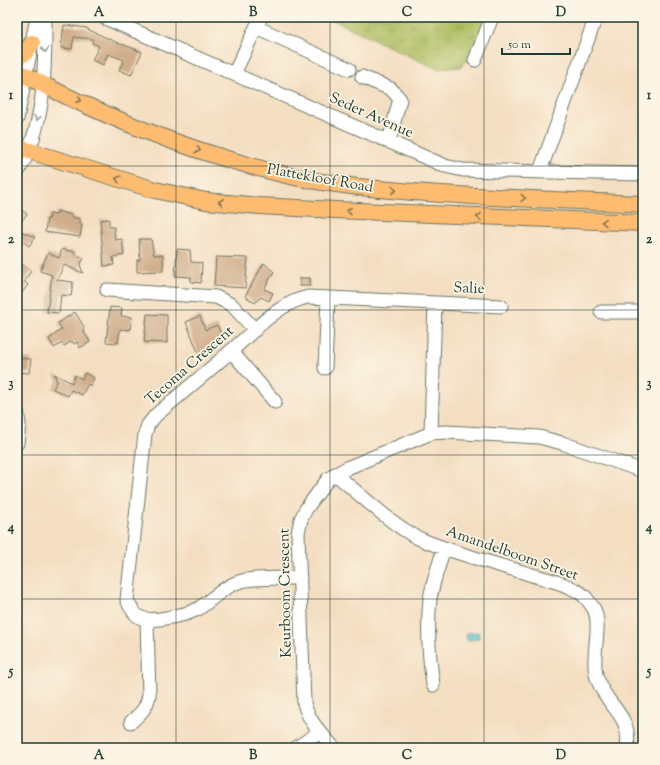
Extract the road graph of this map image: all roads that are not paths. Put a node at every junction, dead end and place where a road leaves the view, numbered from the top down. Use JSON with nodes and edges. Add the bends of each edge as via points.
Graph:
{"nodes":[{"id":1,"x":37,"y":17,"type":"edge"},
{"id":2,"x":45,"y":17,"type":"edge"},
{"id":3,"x":103,"y":17,"type":"edge"},
{"id":4,"x":492,"y":17,"type":"edge"},
{"id":5,"x":596,"y":17,"type":"edge"},
{"id":6,"x":258,"y":22,"type":"edge"},
{"id":7,"x":32,"y":43,"type":"junction"},
{"id":8,"x":17,"y":57,"type":"edge"},
{"id":9,"x":475,"y":60,"type":"dead end"},
{"id":10,"x":349,"y":69,"type":"dead end"},
{"id":11,"x":22,"y":73,"type":"edge"},
{"id":12,"x":234,"y":74,"type":"junction"},
{"id":13,"x":362,"y":77,"type":"dead end"},
{"id":14,"x":43,"y":84,"type":"junction"},
{"id":15,"x":17,"y":119,"type":"edge"},
{"id":16,"x":389,"y":141,"type":"junction"},
{"id":17,"x":22,"y":149,"type":"edge"},
{"id":18,"x":540,"y":171,"type":"junction"},
{"id":19,"x":17,"y":173,"type":"edge"},
{"id":20,"x":643,"y":174,"type":"edge"},
{"id":21,"x":643,"y":204,"type":"edge"},
{"id":22,"x":643,"y":223,"type":"edge"},
{"id":23,"x":107,"y":290,"type":"dead end"},
{"id":24,"x":328,"y":298,"type":"junction"},
{"id":25,"x":435,"y":304,"type":"junction"},
{"id":26,"x":501,"y":306,"type":"dead end"},
{"id":27,"x":601,"y":312,"type":"dead end"},
{"id":28,"x":643,"y":312,"type":"edge"},
{"id":29,"x":255,"y":330,"type":"junction"},
{"id":30,"x":231,"y":351,"type":"junction"},
{"id":31,"x":325,"y":368,"type":"dead end"},
{"id":32,"x":275,"y":402,"type":"dead end"},
{"id":33,"x":17,"y":412,"type":"edge"},
{"id":34,"x":431,"y":433,"type":"junction"},
{"id":35,"x":17,"y":443,"type":"edge"},
{"id":36,"x":643,"y":471,"type":"edge"},
{"id":37,"x":335,"y":474,"type":"junction"},
{"id":38,"x":444,"y":548,"type":"junction"},
{"id":39,"x":300,"y":578,"type":"junction"},
{"id":40,"x":147,"y":620,"type":"junction"},
{"id":41,"x":433,"y":685,"type":"dead end"},
{"id":42,"x":131,"y":722,"type":"dead end"},
{"id":43,"x":320,"y":732,"type":"junction"},
{"id":44,"x":296,"y":748,"type":"edge"},
{"id":45,"x":334,"y":748,"type":"edge"},
{"id":46,"x":627,"y":748,"type":"edge"}],
"edges":[{"from":1,"to":7,"type":"street"},
{"from":2,"to":14,"type":"street","one_way":true},
{"from":3,"to":12,"type":"street","name":"Seder Avenue"},
{"from":4,"to":9,"type":"street"},
{"from":5,"to":18,"type":"street"},
{"from":6,"to":10,"type":"street"},
{"from":6,"to":12,"type":"street"},
{"from":7,"to":8,"type":"main road"},
{"from":7,"to":11,"type":"street"},
{"from":11,"to":14,"type":"main road","name":"Plattekloof Road"},
{"from":11,"to":15,"type":"street"},
{"from":12,"to":16,"type":"street","name":"Seder Avenue"},
{"from":13,"to":16,"type":"street","via":[[391,89],[400,99]]},
{"from":14,"to":17,"type":"street","one_way":true,"via":[[39,114]]},
{"from":14,"to":21,"type":"main road","name":"Plattekloof Road","one_way":true,"via":[[144,131],[288,176],[368,188],[457,196]]},
{"from":16,"to":18,"type":"street","name":"Seder Avenue","via":[[445,166],[463,170]]},
{"from":17,"to":19,"type":"street"},
{"from":22,"to":17,"type":"main road","name":"Plattekloof Road","one_way":true,"via":[[336,210],[206,201],[155,190]]},
{"from":18,"to":20,"type":"street","name":"Seder Avenue"},
{"from":23,"to":29,"type":"street","via":[[216,297],[232,305]]},
{"from":24,"to":25,"type":"street","name":"Tecoma Crescent"},
{"from":24,"to":29,"type":"street","name":"Tecoma Crescent","via":[[296,299]]},
{"from":24,"to":31,"type":"street"},
{"from":25,"to":26,"type":"street","name":"Salie"},
{"from":25,"to":34,"type":"street"},
{"from":27,"to":28,"type":"street"},
{"from":29,"to":30,"type":"street","name":"Tecoma Crescent"},
{"from":30,"to":32,"type":"street"},
{"from":30,"to":40,"type":"street","name":"Tecoma Crescent","via":[[156,415],[145,434],[127,600],[132,611],[138,617]]},
{"from":33,"to":35,"type":"street"},
{"from":34,"to":36,"type":"street","name":"Keurboom Crescent","via":[[540,437]]},
{"from":34,"to":37,"type":"street","name":"Keurboom Crescent"},
{"from":37,"to":38,"type":"street","name":"Amandelboom Street","via":[[413,535]]},
{"from":37,"to":39,"type":"street","name":"Keurboom Crescent","via":[[320,489],[301,519],[298,533]]},
{"from":38,"to":41,"type":"street","via":[[430,600],[430,660]]},
{"from":38,"to":46,"type":"street","name":"Amandelboom Street","via":[[560,583],[584,595],[595,611],[595,675],[599,685],[624,720],[628,730]]},
{"from":39,"to":40,"type":"street","via":[[241,581],[197,609]]},
{"from":39,"to":43,"type":"street","name":"Keurboom Crescent","via":[[304,703],[306,711]]},
{"from":40,"to":42,"type":"street","via":[[149,695],[143,711]]},
{"from":43,"to":44,"type":"street"},
{"from":43,"to":45,"type":"street","name":"Keurboom Crescent"}]}
